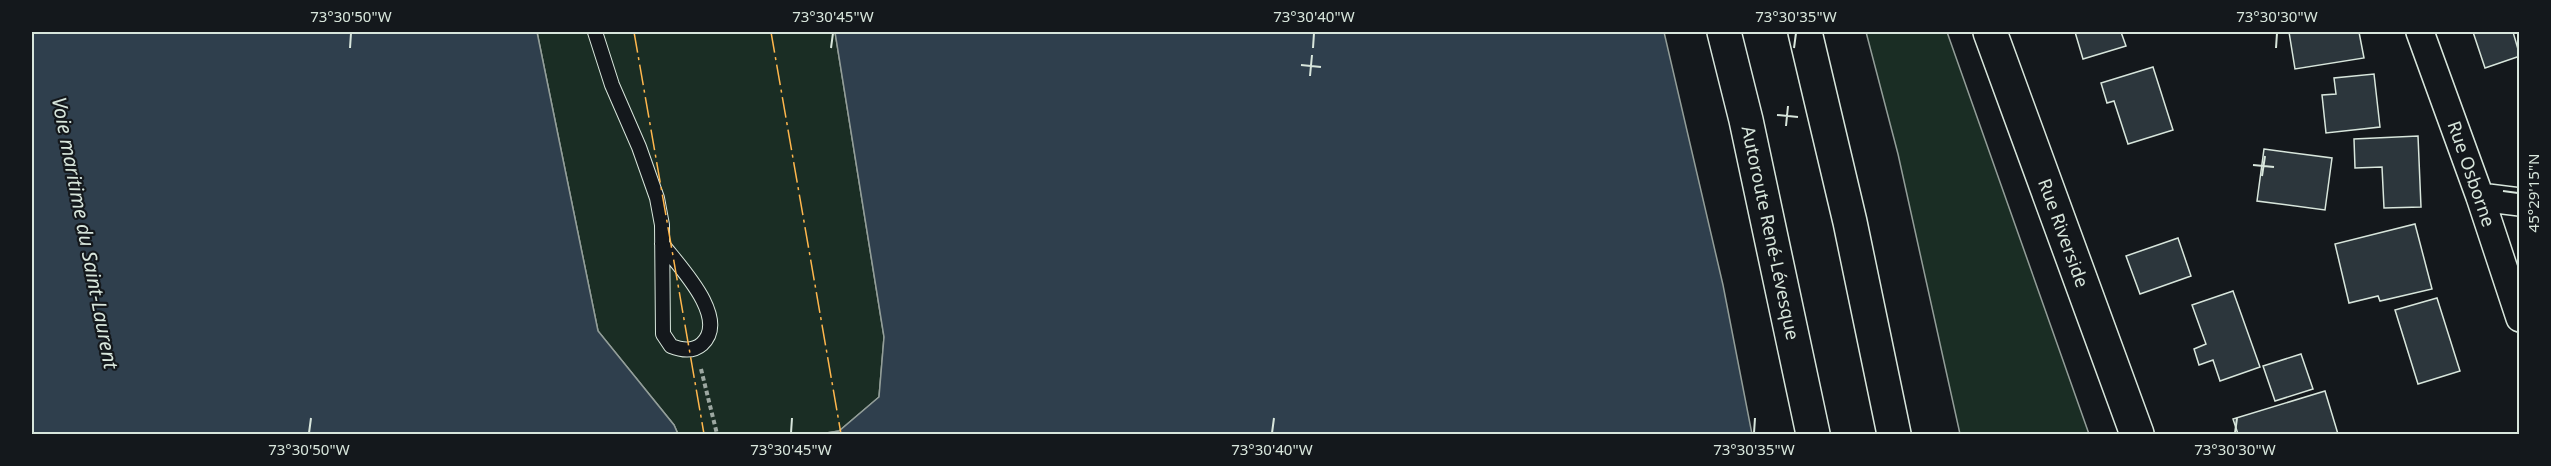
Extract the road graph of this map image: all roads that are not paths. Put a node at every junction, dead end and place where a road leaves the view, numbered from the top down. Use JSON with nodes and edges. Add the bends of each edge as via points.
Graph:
{"nodes":[{"id":1,"x":595,"y":32,"type":"edge"},
{"id":2,"x":1724,"y":32,"type":"edge"},
{"id":3,"x":1805,"y":32,"type":"edge"},
{"id":4,"x":1990,"y":32,"type":"edge"},
{"id":5,"x":2420,"y":32,"type":"edge"},
{"id":6,"x":2480,"y":197,"type":"junction"},
{"id":7,"x":2520,"y":202,"type":"edge"},
{"id":8,"x":662,"y":244,"type":"junction"},
{"id":9,"x":2520,"y":318,"type":"edge"},
{"id":10,"x":1874,"y":333,"type":"junction"},
{"id":11,"x":1814,"y":435,"type":"edge"},
{"id":12,"x":1894,"y":435,"type":"edge"},
{"id":13,"x":1902,"y":435,"type":"edge"},
{"id":14,"x":2137,"y":435,"type":"edge"}],
"edges":[{"from":1,"to":8,"type":"lane","via":[[657,198]]},
{"from":2,"to":11,"type":"main road","name":"Autoroute René-Lévesque"},
{"from":3,"to":10,"type":"main road"},
{"from":4,"to":14,"type":"main road","name":"Rue Riverside"},
{"from":5,"to":6,"type":"street","name":"Rue Osborne"},
{"from":6,"to":7,"type":"street"},
{"from":6,"to":9,"type":"street","name":"Rue Osborne"},
{"from":8,"to":8,"type":"lane","via":[[663,334],[671,346],[695,348],[711,329],[710,314]]},
{"from":10,"to":12,"type":"main road"},
{"from":10,"to":13,"type":"main road"}]}
